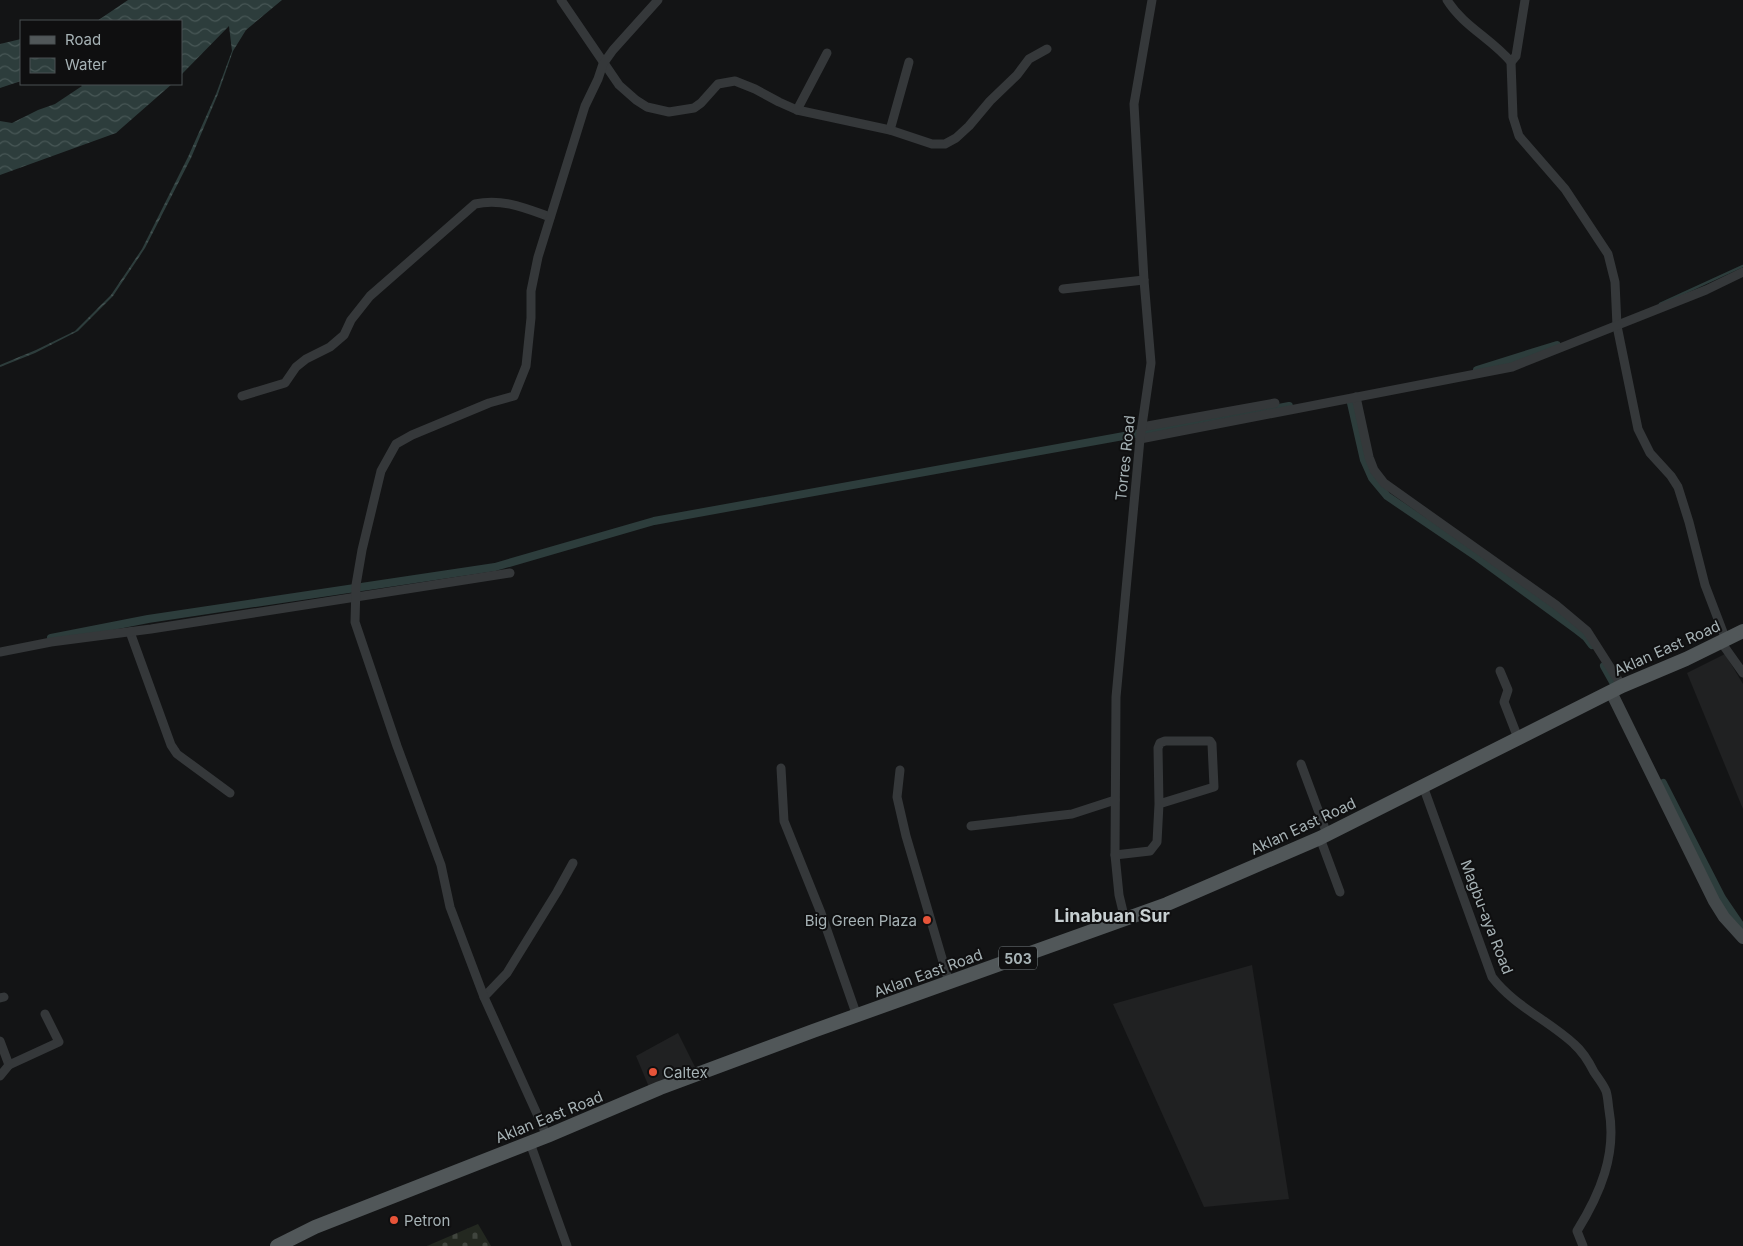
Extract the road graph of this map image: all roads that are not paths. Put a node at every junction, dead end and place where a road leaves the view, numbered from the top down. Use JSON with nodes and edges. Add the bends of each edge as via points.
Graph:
{"nodes":[{"id":1,"x":561,"y":0,"type":"edge"},
{"id":2,"x":658,"y":0,"type":"edge"},
{"id":3,"x":1152,"y":0,"type":"edge"},
{"id":4,"x":1447,"y":0,"type":"edge"},
{"id":5,"x":1525,"y":0,"type":"edge"},
{"id":6,"x":1047,"y":49,"type":"dead end"},
{"id":7,"x":827,"y":54,"type":"dead end"},
{"id":8,"x":909,"y":62,"type":"dead end"},
{"id":9,"x":1511,"y":62,"type":"junction"},
{"id":10,"x":603,"y":64,"type":"junction"},
{"id":11,"x":797,"y":110,"type":"junction"},
{"id":12,"x":890,"y":130,"type":"junction"},
{"id":13,"x":550,"y":217,"type":"junction"},
{"id":14,"x":1743,"y":272,"type":"edge"},
{"id":15,"x":1144,"y":280,"type":"junction"},
{"id":16,"x":1063,"y":289,"type":"dead end"},
{"id":17,"x":1617,"y":326,"type":"junction"},
{"id":18,"x":242,"y":396,"type":"dead end"},
{"id":19,"x":1356,"y":397,"type":"junction"},
{"id":20,"x":1275,"y":403,"type":"dead end"},
{"id":21,"x":1141,"y":433,"type":"junction"},
{"id":22,"x":510,"y":573,"type":"dead end"},
{"id":23,"x":356,"y":596,"type":"junction"},
{"id":24,"x":1743,"y":631,"type":"edge"},
{"id":25,"x":130,"y":632,"type":"junction"},
{"id":26,"x":1724,"y":641,"type":"junction"},
{"id":27,"x":0,"y":652,"type":"edge"},
{"id":28,"x":1500,"y":671,"type":"dead end"},
{"id":29,"x":1743,"y":673,"type":"edge"},
{"id":30,"x":1616,"y":689,"type":"junction"},
{"id":31,"x":1518,"y":738,"type":"junction"},
{"id":32,"x":1301,"y":764,"type":"dead end"},
{"id":33,"x":781,"y":768,"type":"dead end"},
{"id":34,"x":900,"y":770,"type":"dead end"},
{"id":35,"x":1423,"y":786,"type":"junction"},
{"id":36,"x":230,"y":793,"type":"dead end"},
{"id":37,"x":1115,"y":800,"type":"junction"},
{"id":38,"x":1159,"y":804,"type":"junction"},
{"id":39,"x":971,"y":826,"type":"dead end"},
{"id":40,"x":1324,"y":836,"type":"junction"},
{"id":41,"x":1115,"y":855,"type":"junction"},
{"id":42,"x":573,"y":863,"type":"dead end"},
{"id":43,"x":1340,"y":892,"type":"dead end"},
{"id":44,"x":1125,"y":920,"type":"junction"},
{"id":45,"x":1743,"y":938,"type":"edge"},
{"id":46,"x":949,"y":982,"type":"junction"},
{"id":47,"x":484,"y":997,"type":"junction"},
{"id":48,"x":45,"y":1014,"type":"dead end"},
{"id":49,"x":857,"y":1016,"type":"junction"},
{"id":50,"x":0,"y":1041,"type":"edge"},
{"id":51,"x":9,"y":1065,"type":"junction"},
{"id":52,"x":0,"y":1076,"type":"edge"},
{"id":53,"x":547,"y":1136,"type":"junction"},
{"id":54,"x":530,"y":1143,"type":"junction"},
{"id":55,"x":277,"y":1246,"type":"edge"},
{"id":56,"x":567,"y":1246,"type":"edge"},
{"id":57,"x":1583,"y":1246,"type":"edge"}],
"edges":[{"from":1,"to":10,"type":"street"},
{"from":2,"to":10,"type":"street"},
{"from":3,"to":15,"type":"street","name":"Torres Road","via":[[1134,104]]},
{"from":4,"to":9,"type":"street"},
{"from":5,"to":9,"type":"street","via":[[1516,56]]},
{"from":6,"to":12,"type":"street","via":[[1029,59],[969,126],[945,144],[932,144]]},
{"from":7,"to":11,"type":"street"},
{"from":8,"to":12,"type":"street"},
{"from":9,"to":17,"type":"street","via":[[1516,130],[1526,146],[1565,189],[1608,254],[1615,282]]},
{"from":10,"to":11,"type":"street","via":[[636,100],[658,110],[669,112],[694,108],[718,84],[734,81]]},
{"from":10,"to":13,"type":"street"},
{"from":11,"to":12,"type":"street"},
{"from":13,"to":18,"type":"street","via":[[500,201],[475,204],[370,296],[351,320],[344,336],[306,359],[285,383]]},
{"from":13,"to":23,"type":"street","via":[[531,291],[526,366],[514,396],[489,403],[396,444],[381,471]]},
{"from":14,"to":17,"type":"street"},
{"from":15,"to":16,"type":"street"},
{"from":15,"to":21,"type":"street","name":"Torres Road","via":[[1151,363]]},
{"from":17,"to":19,"type":"street","via":[[1512,367]]},
{"from":17,"to":26,"type":"street","via":[[1638,429],[1650,453],[1678,487]]},
{"from":19,"to":21,"type":"street"},
{"from":19,"to":30,"type":"street","via":[[1369,457],[1384,483],[1581,626],[1592,637]]},
{"from":20,"to":21,"type":"street"},
{"from":21,"to":37,"type":"street","name":"Torres Road","via":[[1116,697]]},
{"from":22,"to":23,"type":"street"},
{"from":23,"to":25,"type":"street"},
{"from":23,"to":47,"type":"street","via":[[356,622],[441,865],[450,907]]},
{"from":24,"to":26,"type":"main road","name":"Aklan East Road","number":"503"},
{"from":25,"to":27,"type":"street"},
{"from":25,"to":36,"type":"street","via":[[171,745],[178,754]]},
{"from":26,"to":29,"type":"street"},
{"from":26,"to":30,"type":"main road","name":"Aklan East Road","number":"503"},
{"from":28,"to":31,"type":"street","via":[[1508,690],[1504,702]]},
{"from":30,"to":31,"type":"main road","name":"Aklan East Road","number":"503"},
{"from":30,"to":45,"type":"street","via":[[1714,901]]},
{"from":31,"to":35,"type":"main road","name":"Aklan East Road","number":"503"},
{"from":32,"to":40,"type":"street"},
{"from":33,"to":49,"type":"street","via":[[784,820]]},
{"from":34,"to":46,"type":"street","via":[[897,797],[906,836]]},
{"from":35,"to":40,"type":"main road","name":"Aklan East Road","number":"503"},
{"from":35,"to":57,"type":"street","name":"Magbu-aya Road","via":[[1492,977],[1500,988],[1575,1045],[1606,1091],[1612,1126],[1610,1154],[1602,1185],[1577,1231]]},
{"from":37,"to":39,"type":"street","via":[[1072,814]]},
{"from":37,"to":41,"type":"street","name":"Torres Road"},
{"from":38,"to":38,"type":"street","via":[[1215,785],[1210,741],[1165,741],[1160,744]]},
{"from":38,"to":41,"type":"street","via":[[1154,848]]},
{"from":40,"to":43,"type":"street"},
{"from":40,"to":44,"type":"main road","name":"Aklan East Road","number":"503"},
{"from":41,"to":44,"type":"street","name":"Torres Road"},
{"from":42,"to":47,"type":"street","via":[[507,974]]},
{"from":44,"to":46,"type":"main road","name":"Aklan East Road","number":"503"},
{"from":46,"to":49,"type":"main road","name":"Aklan East Road","number":"503"},
{"from":47,"to":53,"type":"street"},
{"from":48,"to":51,"type":"street","via":[[58,1042]]},
{"from":49,"to":53,"type":"main road","name":"Aklan East Road","number":"503","via":[[660,1088]]},
{"from":50,"to":51,"type":"street"},
{"from":51,"to":52,"type":"street"},
{"from":53,"to":54,"type":"main road","name":"Aklan East Road","number":"503"},
{"from":54,"to":55,"type":"main road","name":"Aklan East Road","number":"503","via":[[315,1227]]},
{"from":54,"to":56,"type":"street"}]}
